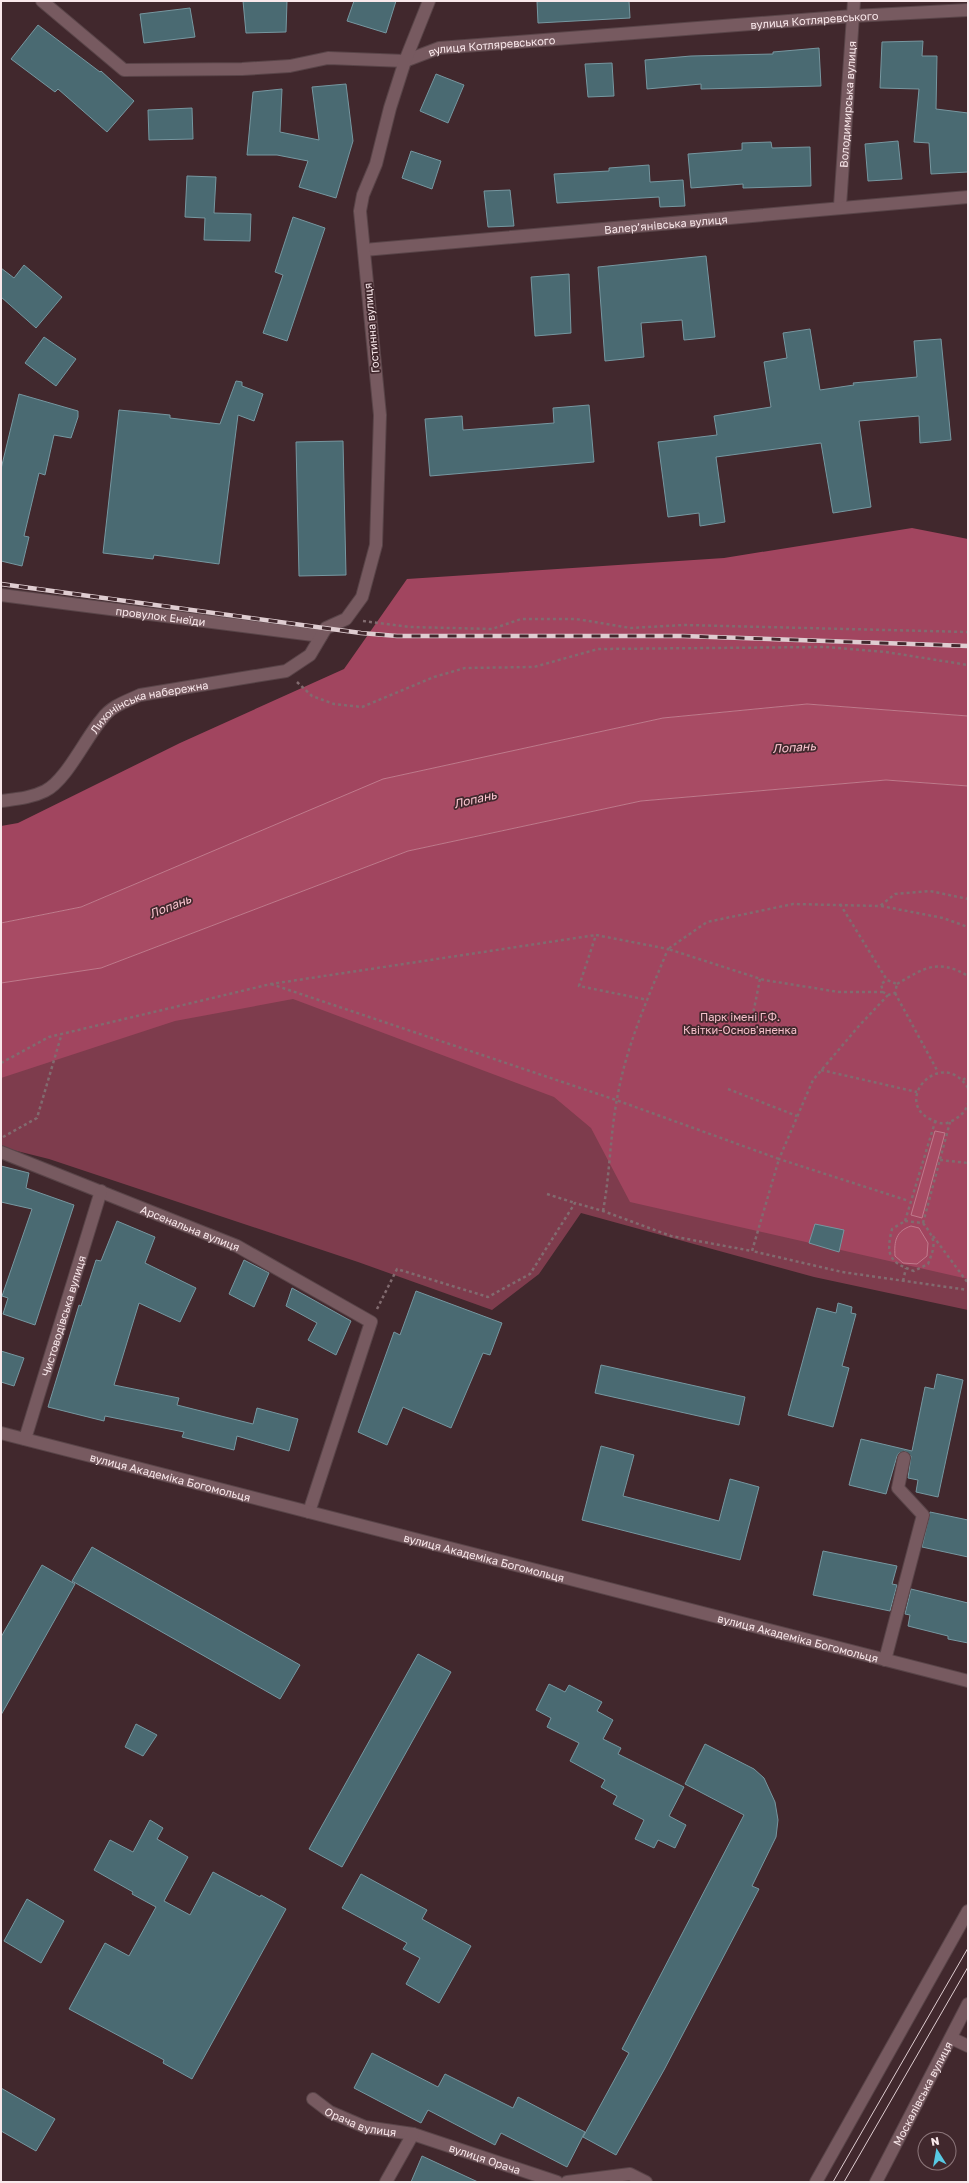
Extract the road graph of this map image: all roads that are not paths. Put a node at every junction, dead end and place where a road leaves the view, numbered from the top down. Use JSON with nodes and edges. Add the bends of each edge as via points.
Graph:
{"nodes":[{"id":1,"x":42,"y":1,"type":"edge"},
{"id":2,"x":428,"y":1,"type":"edge"},
{"id":3,"x":854,"y":1,"type":"edge"},
{"id":4,"x":968,"y":10,"type":"edge"},
{"id":5,"x":853,"y":16,"type":"junction"},
{"id":6,"x":405,"y":60,"type":"junction"},
{"id":7,"x":968,"y":197,"type":"edge"},
{"id":8,"x":840,"y":206,"type":"junction"},
{"id":9,"x":364,"y":250,"type":"junction"},
{"id":10,"x":1,"y":595,"type":"edge"},
{"id":11,"x":319,"y":640,"type":"junction"},
{"id":12,"x":1,"y":801,"type":"edge"},
{"id":13,"x":1,"y":1152,"type":"edge"},
{"id":14,"x":100,"y":1191,"type":"junction"},
{"id":15,"x":1,"y":1433,"type":"edge"},
{"id":16,"x":25,"y":1439,"type":"junction"},
{"id":17,"x":904,"y":1458,"type":"dead end"},
{"id":18,"x":309,"y":1512,"type":"junction"},
{"id":19,"x":885,"y":1660,"type":"junction"},
{"id":20,"x":968,"y":1681,"type":"edge"},
{"id":21,"x":968,"y":1911,"type":"edge"},
{"id":22,"x":968,"y":2004,"type":"edge"},
{"id":23,"x":951,"y":2038,"type":"junction"},
{"id":24,"x":968,"y":2046,"type":"edge"},
{"id":25,"x":313,"y":2099,"type":"dead end"},
{"id":26,"x":413,"y":2134,"type":"junction"},
{"id":27,"x":386,"y":2182,"type":"edge"},
{"id":28,"x":557,"y":2182,"type":"edge"},
{"id":29,"x":567,"y":2182,"type":"edge"},
{"id":30,"x":646,"y":2182,"type":"edge"},
{"id":31,"x":816,"y":2182,"type":"edge"},
{"id":32,"x":876,"y":2182,"type":"edge"}],
"edges":[{"from":1,"to":6,"type":"street","name":"вулиця Котляревського","via":[[124,70],[242,70],[290,66],[328,58]]},
{"from":2,"to":6,"type":"street","name":"Гостинна вулиця"},
{"from":3,"to":5,"type":"street","name":"Володимирська вулиця"},
{"from":4,"to":5,"type":"street","name":"вулиця Котляревського"},
{"from":5,"to":6,"type":"street","name":"вулиця Котляревського","via":[[439,48]]},
{"from":5,"to":8,"type":"street","name":"Володимирська вулиця"},
{"from":6,"to":9,"type":"street","name":"Гостинна вулиця","via":[[376,164],[362,195],[360,211]]},
{"from":7,"to":8,"type":"street","name":"Валер’янівська вулиця"},
{"from":8,"to":9,"type":"street","name":"Валер’янівська вулиця"},
{"from":9,"to":11,"type":"street","name":"Гостинна вулиця","via":[[380,415],[376,545],[362,597],[346,619],[326,628]]},
{"from":10,"to":11,"type":"street","name":"провулок Енеїди"},
{"from":11,"to":12,"type":"street","name":"Лихонінська набережна","via":[[310,655],[286,671],[140,695],[118,704],[102,717],[61,777],[47,790],[31,797]]},
{"from":13,"to":14,"type":"street","name":"Арсенальна вулиця"},
{"from":14,"to":16,"type":"street","name":"Чистоводівська вулиця"},
{"from":14,"to":18,"type":"street","name":"Арсенальна вулиця","via":[[237,1246],[371,1322]]},
{"from":15,"to":16,"type":"street","name":"вулиця Академіка Богомольця"},
{"from":16,"to":18,"type":"street","name":"вулиця Академіка Богомольця"},
{"from":17,"to":19,"type":"street","via":[[898,1488],[923,1516]]},
{"from":18,"to":19,"type":"street","name":"вулиця Академіка Богомольця"},
{"from":19,"to":20,"type":"street","name":"вулиця Академіка Богомольця"},
{"from":21,"to":31,"type":"street"},
{"from":22,"to":23,"type":"street","name":"Москалівська вулиця"},
{"from":23,"to":24,"type":"street"},
{"from":23,"to":32,"type":"street","name":"Москалівська вулиця"},
{"from":25,"to":26,"type":"street","name":"Орача вулиця","via":[[330,2112],[365,2127]]},
{"from":26,"to":27,"type":"street"},
{"from":26,"to":28,"type":"street","name":"вулиця Орача"},
{"from":29,"to":30,"type":"street","via":[[630,2174]]}]}
